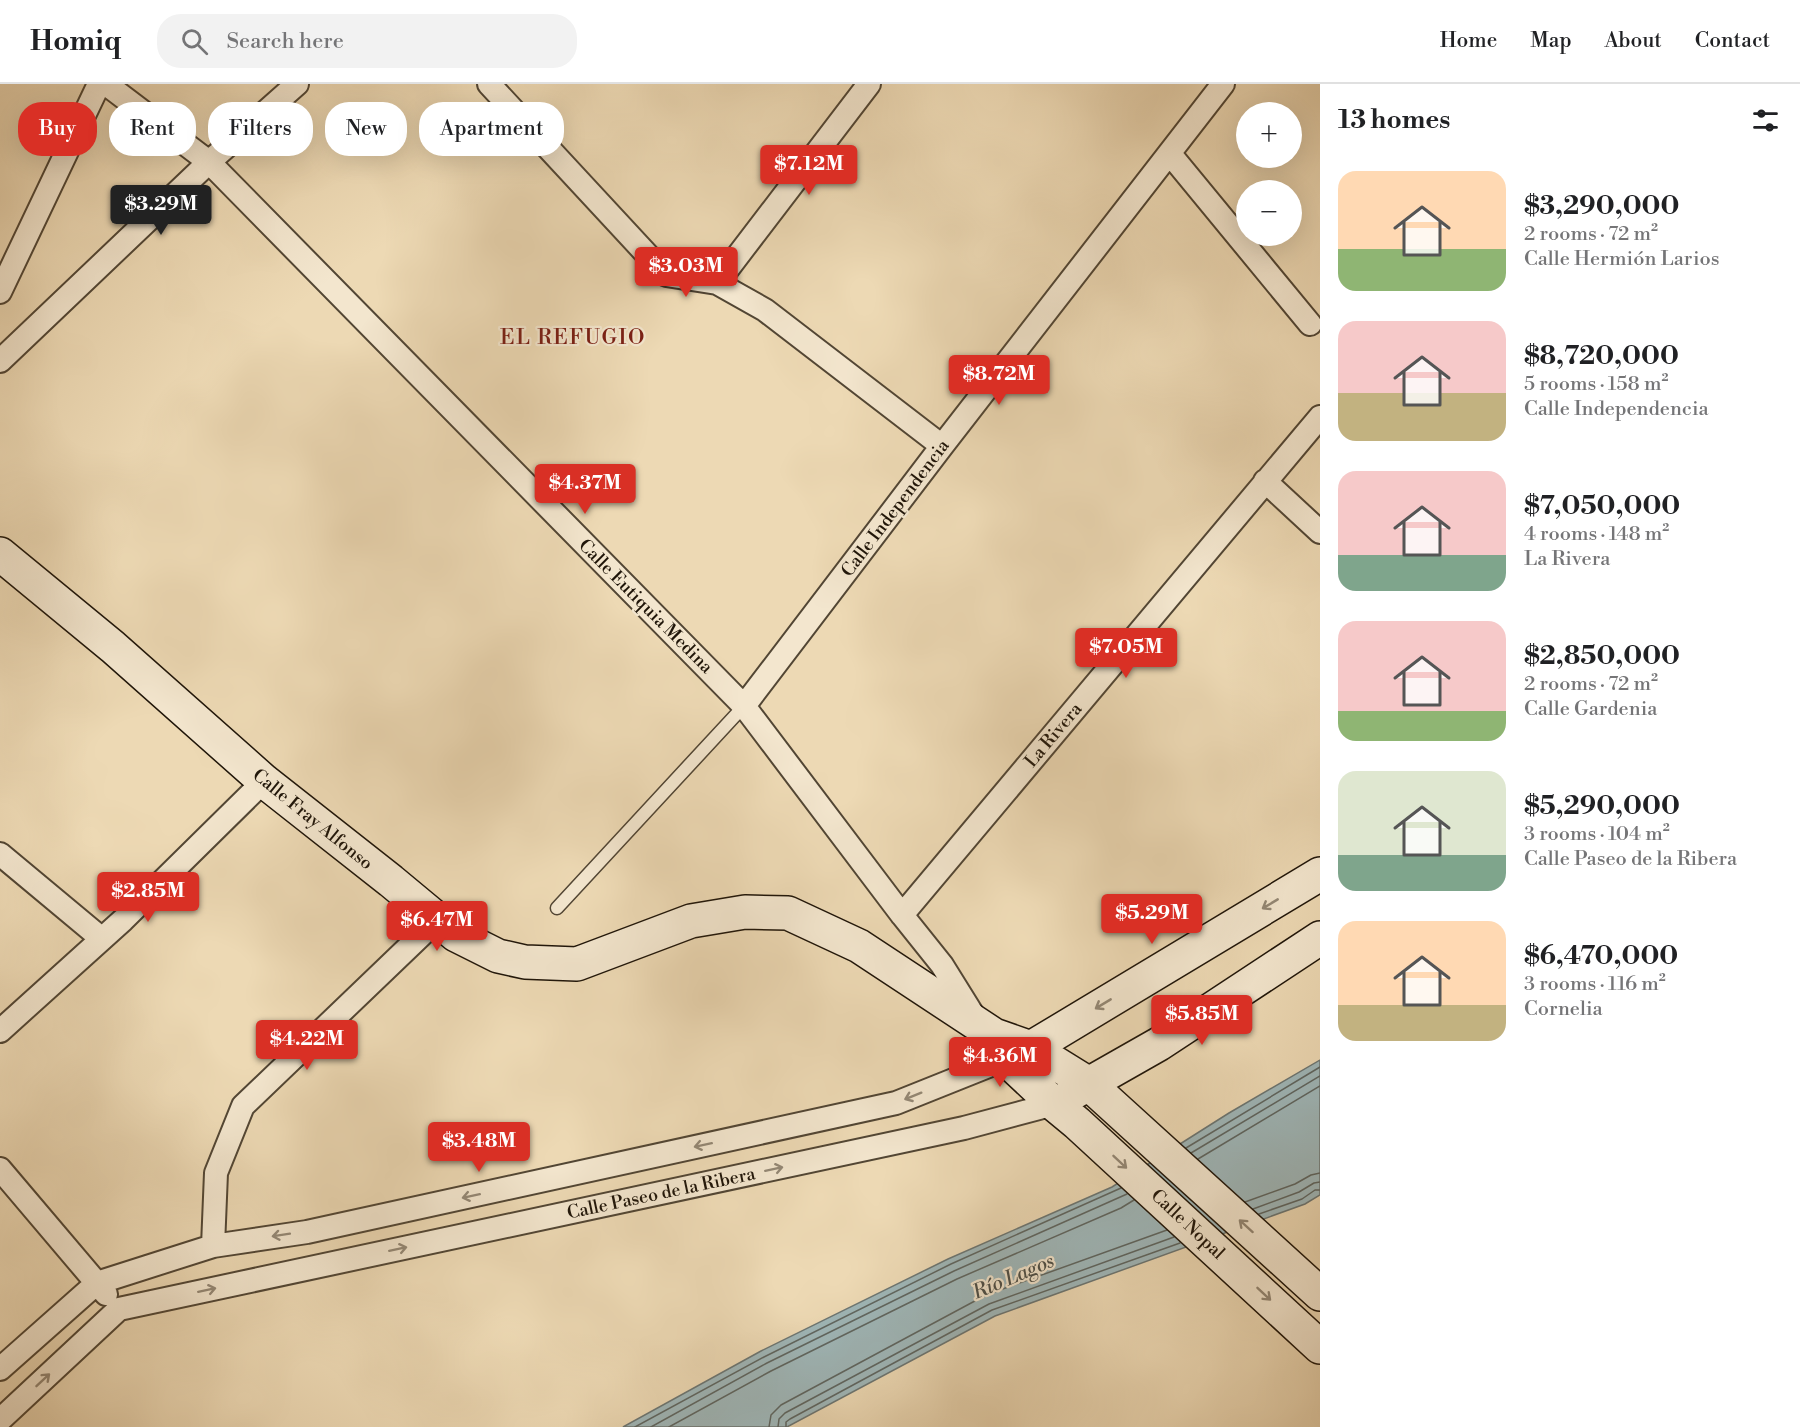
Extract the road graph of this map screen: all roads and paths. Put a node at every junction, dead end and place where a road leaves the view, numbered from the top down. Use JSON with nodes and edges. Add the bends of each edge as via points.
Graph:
{"nodes":[{"id":1,"x":99,"y":84,"type":"edge"},
{"id":2,"x":106,"y":84,"type":"edge"},
{"id":3,"x":297,"y":84,"type":"edge"},
{"id":4,"x":489,"y":84,"type":"edge"},
{"id":5,"x":869,"y":84,"type":"edge"},
{"id":6,"x":1223,"y":84,"type":"edge"},
{"id":7,"x":1170,"y":154,"type":"junction"},
{"id":8,"x":210,"y":162,"type":"junction"},
{"id":9,"x":717,"y":283,"type":"junction"},
{"id":10,"x":0,"y":292,"type":"edge"},
{"id":11,"x":1310,"y":324,"type":"dead end"},
{"id":12,"x":0,"y":361,"type":"edge"},
{"id":13,"x":1320,"y":417,"type":"edge"},
{"id":14,"x":942,"y":446,"type":"junction"},
{"id":15,"x":1265,"y":481,"type":"junction"},
{"id":16,"x":1320,"y":532,"type":"edge"},
{"id":17,"x":0,"y":554,"type":"edge"},
{"id":18,"x":744,"y":706,"type":"junction"},
{"id":19,"x":264,"y":781,"type":"junction"},
{"id":20,"x":0,"y":854,"type":"edge"},
{"id":21,"x":1320,"y":873,"type":"edge"},
{"id":22,"x":557,"y":908,"type":"dead end"},
{"id":23,"x":902,"y":915,"type":"junction"},
{"id":24,"x":438,"y":919,"type":"junction"},
{"id":25,"x":1320,"y":938,"type":"edge"},
{"id":26,"x":102,"y":939,"type":"junction"},
{"id":27,"x":0,"y":1031,"type":"edge"},
{"id":28,"x":1002,"y":1041,"type":"junction"},
{"id":29,"x":1096,"y":1090,"type":"junction"},
{"id":30,"x":1065,"y":1114,"type":"junction"},
{"id":31,"x":0,"y":1169,"type":"edge"},
{"id":32,"x":213,"y":1246,"type":"junction"},
{"id":33,"x":97,"y":1283,"type":"junction"},
{"id":34,"x":1320,"y":1294,"type":"edge"},
{"id":35,"x":119,"y":1309,"type":"junction"},
{"id":36,"x":1320,"y":1347,"type":"edge"},
{"id":37,"x":0,"y":1369,"type":"edge"},
{"id":38,"x":0,"y":1420,"type":"edge"}],
"edges":[{"from":1,"to":10,"type":"street"},
{"from":2,"to":8,"type":"street","name":"Calle Eutiquia Medina"},
{"from":3,"to":8,"type":"street"},
{"from":4,"to":9,"type":"street","via":[[666,275]]},
{"from":5,"to":9,"type":"street"},
{"from":6,"to":7,"type":"street","name":"Calle Independencia"},
{"from":7,"to":11,"type":"street"},
{"from":7,"to":14,"type":"street","name":"Calle Independencia"},
{"from":8,"to":12,"type":"street"},
{"from":8,"to":18,"type":"street","name":"Calle Eutiquia Medina"},
{"from":9,"to":14,"type":"street","via":[[765,310]]},
{"from":13,"to":15,"type":"street","name":"La Rivera"},
{"from":14,"to":18,"type":"street","name":"Calle Independencia"},
{"from":15,"to":16,"type":"street"},
{"from":15,"to":23,"type":"street","name":"La Rivera"},
{"from":17,"to":19,"type":"street","name":"Calle Fray Alfonso","via":[[113,647]]},
{"from":18,"to":22,"type":"lane"},
{"from":18,"to":23,"type":"street","name":"Calle Eutiquia Medina"},
{"from":19,"to":24,"type":"street","name":"Calle Fray Alfonso"},
{"from":19,"to":26,"type":"street"},
{"from":20,"to":26,"type":"street"},
{"from":21,"to":28,"type":"street","name":"Calle Paseo de la Ribera","one_way":true},
{"from":23,"to":28,"type":"street","name":"Calle Eutiquia Medina"},
{"from":24,"to":28,"type":"street","name":"Calle Fray Alfonso","via":[[456,935],[498,956],[525,962],[577,964],[691,921],[745,912],[788,913],[859,946]]},
{"from":24,"to":32,"type":"street","via":[[243,1106],[216,1173]]},
{"from":25,"to":29,"type":"street","name":"Calle Paseo de la Ribera"},
{"from":26,"to":27,"type":"street"},
{"from":28,"to":29,"type":"street","name":"Calle Fray Alfonso"},
{"from":28,"to":30,"type":"street","name":"Calle Fray Alfonso"},
{"from":28,"to":32,"type":"street","name":"Calle Paseo de la Ribera","one_way":true,"via":[[897,1103],[307,1232]]},
{"from":29,"to":30,"type":"street","name":"Calle Paseo de la Ribera"},
{"from":34,"to":29,"type":"street","name":"Calle Nopal","one_way":true},
{"from":35,"to":30,"type":"street","name":"Calle Paseo de la Ribera","one_way":true,"via":[[964,1128]]},
{"from":30,"to":36,"type":"street","name":"Calle Nopal","one_way":true},
{"from":31,"to":33,"type":"street"},
{"from":32,"to":33,"type":"street","name":"Calle Paseo de la Ribera"},
{"from":33,"to":35,"type":"street"},
{"from":33,"to":37,"type":"street","name":"Calle Paseo de la Ribera"},
{"from":38,"to":35,"type":"street","one_way":true}]}
